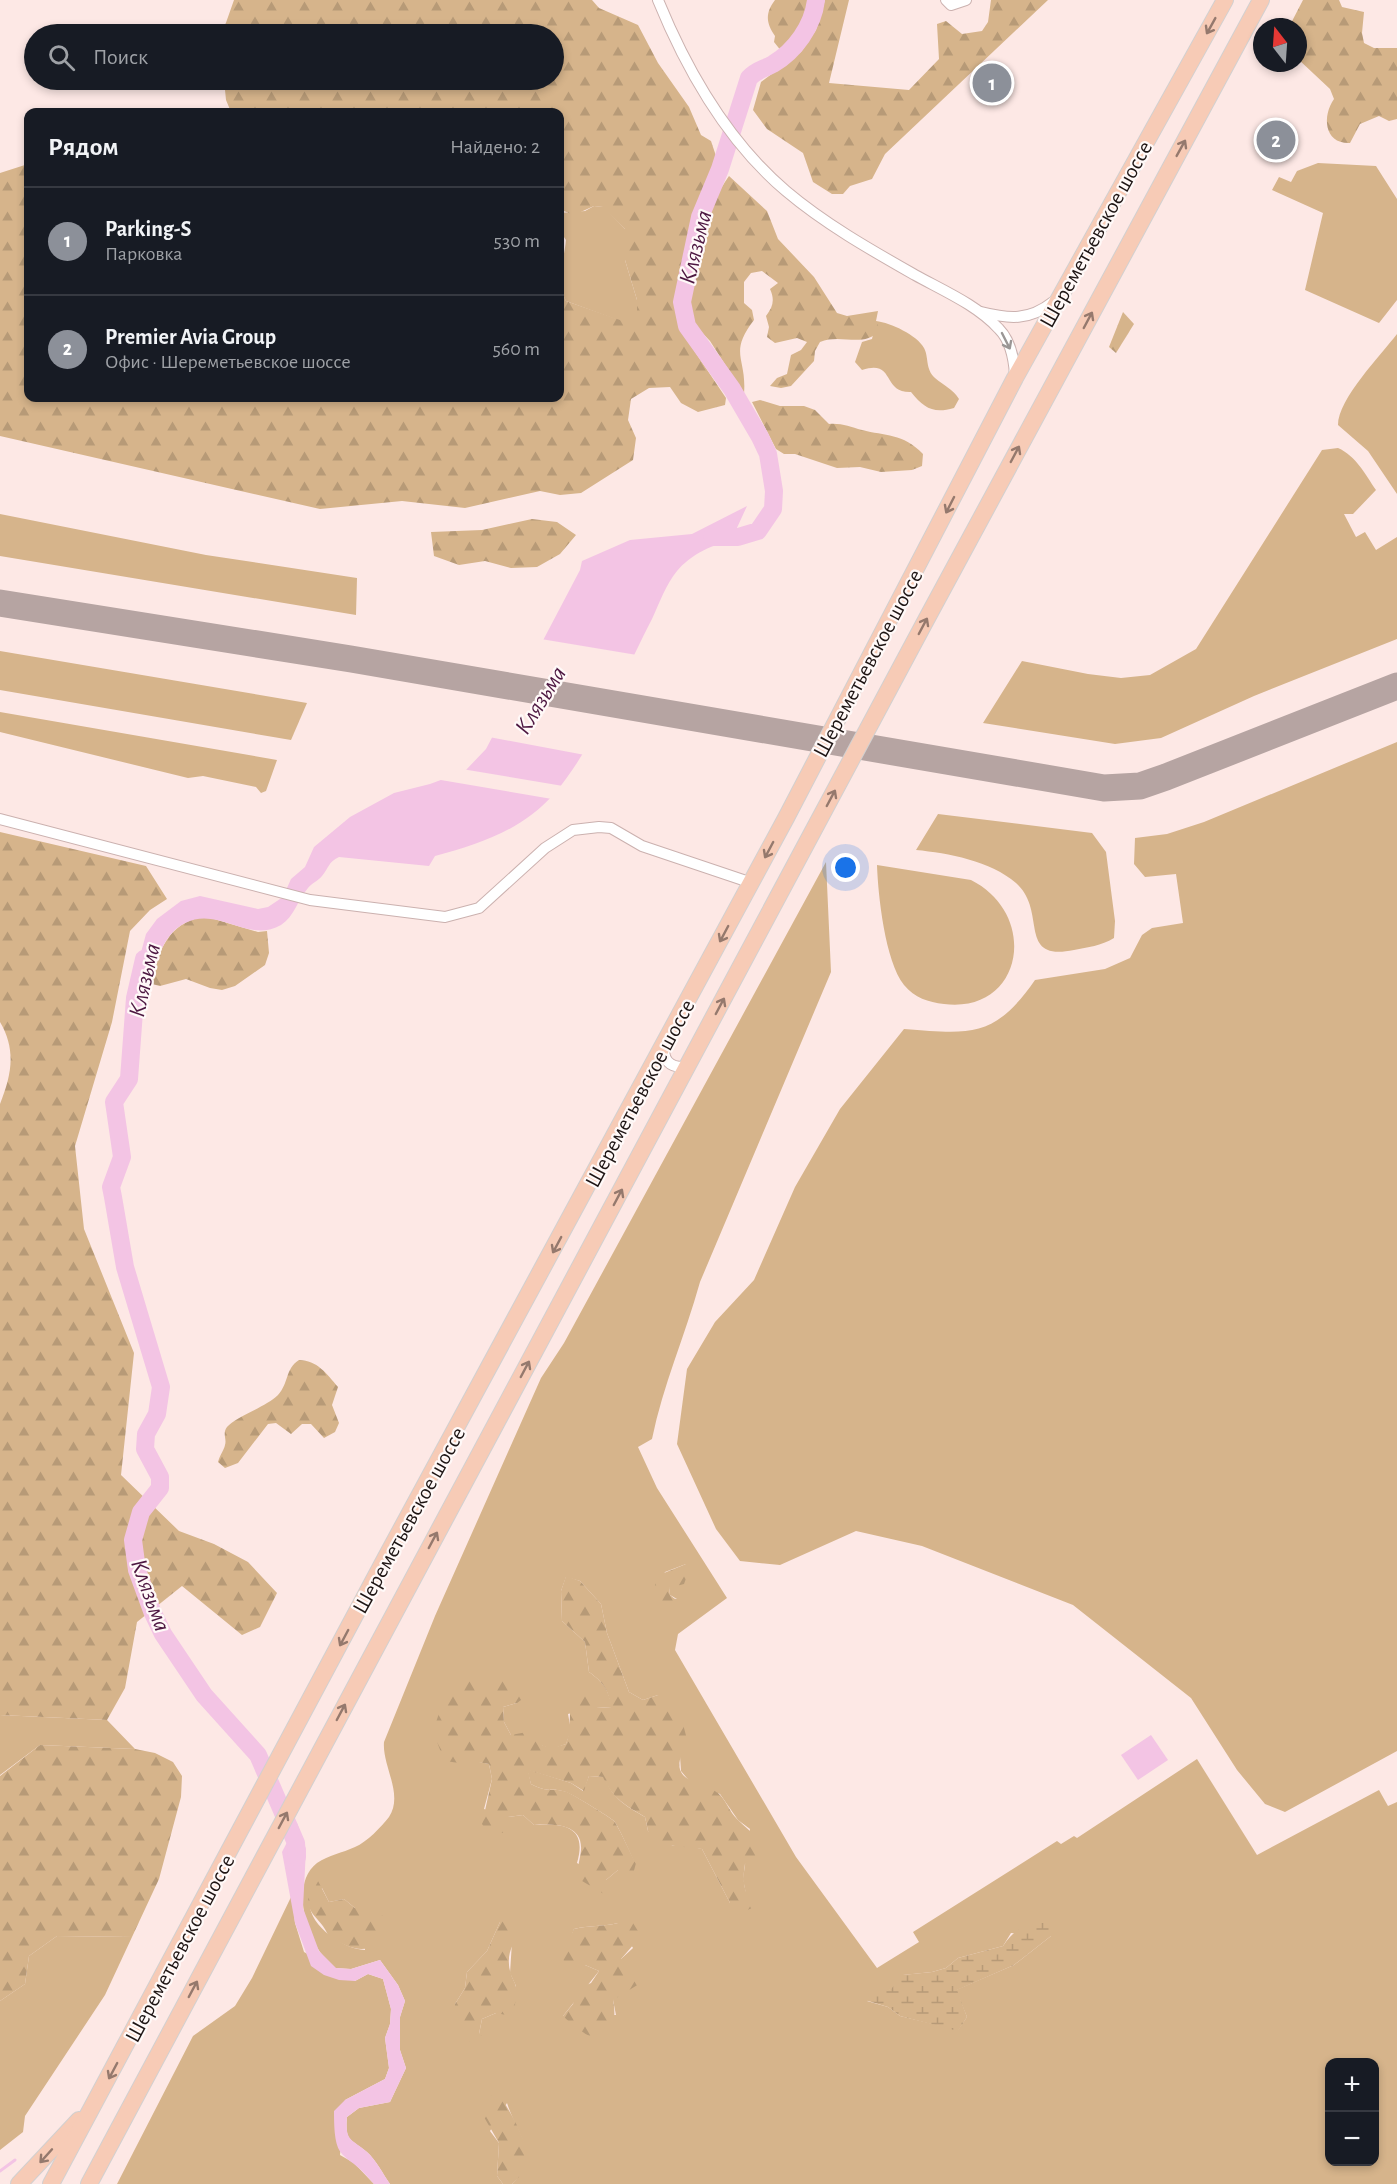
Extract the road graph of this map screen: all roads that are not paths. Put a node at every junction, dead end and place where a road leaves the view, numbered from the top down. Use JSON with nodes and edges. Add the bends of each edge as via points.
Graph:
{"nodes":[{"id":1,"x":658,"y":0,"type":"edge"},
{"id":2,"x":946,"y":0,"type":"edge"},
{"id":3,"x":966,"y":0,"type":"edge"},
{"id":4,"x":1225,"y":0,"type":"edge"},
{"id":5,"x":1261,"y":0,"type":"edge"},
{"id":6,"x":1061,"y":296,"type":"junction"},
{"id":7,"x":981,"y":311,"type":"junction"},
{"id":8,"x":1015,"y":378,"type":"junction"},
{"id":9,"x":0,"y":819,"type":"edge"},
{"id":10,"x":752,"y":883,"type":"junction"},
{"id":11,"x":665,"y":1046,"type":"junction"},
{"id":12,"x":693,"y":1058,"type":"junction"},
{"id":13,"x":99,"y":2097,"type":"junction"},
{"id":14,"x":19,"y":2184,"type":"edge"},
{"id":15,"x":51,"y":2184,"type":"edge"},
{"id":16,"x":89,"y":2184,"type":"edge"}],
"edges":[{"from":1,"to":7,"type":"street","via":[[680,52],[717,111],[757,163],[786,191],[879,255]]},
{"from":2,"to":3,"type":"street","via":[[951,5]]},
{"from":4,"to":6,"type":"main road","name":"Шереметьевское шоссе","one_way":true},
{"from":12,"to":5,"type":"main road","name":"Шереметьевское шоссе","one_way":true},
{"from":6,"to":7,"type":"street","via":[[1025,317],[1007,318]]},
{"from":6,"to":8,"type":"main road","name":"Шереметьевское шоссе"},
{"from":7,"to":8,"type":"street","one_way":true,"via":[[1010,346]]},
{"from":8,"to":10,"type":"main road","name":"Шереметьевское шоссе","one_way":true},
{"from":9,"to":10,"type":"street","via":[[310,900],[445,917],[479,908],[545,848],[573,830],[599,827],[611,828],[642,846]]},
{"from":10,"to":11,"type":"main road","name":"Шереметьевское шоссе","one_way":true},
{"from":11,"to":12,"type":"street","via":[[663,1053],[670,1064],[683,1067]]},
{"from":11,"to":13,"type":"main road","name":"Шереметьевское шоссе","one_way":true},
{"from":16,"to":12,"type":"main road","name":"Шереметьевское шоссе","one_way":true},
{"from":13,"to":14,"type":"main road","one_way":true},
{"from":13,"to":15,"type":"main road","name":"Шереметьевское шоссе"}]}
